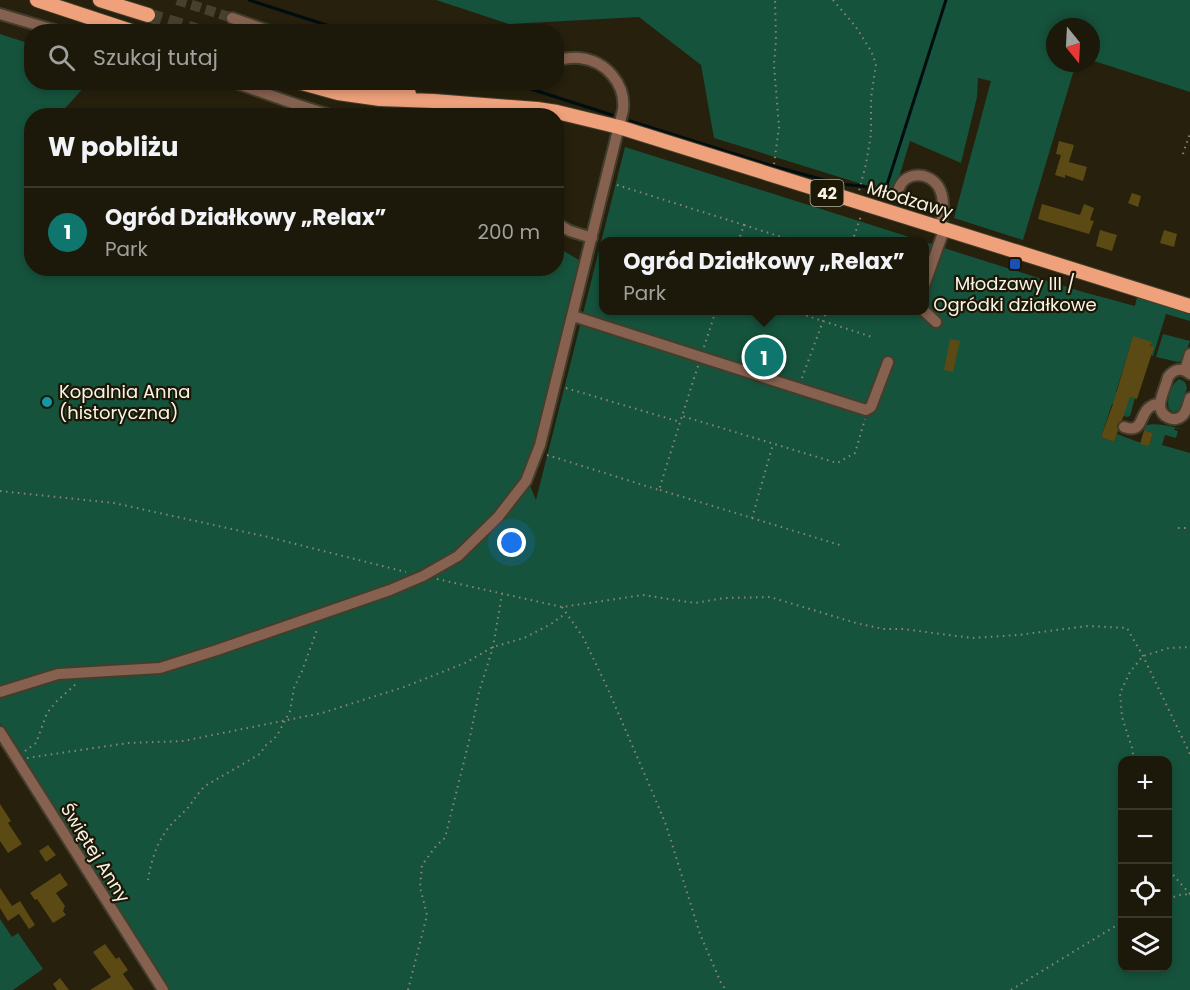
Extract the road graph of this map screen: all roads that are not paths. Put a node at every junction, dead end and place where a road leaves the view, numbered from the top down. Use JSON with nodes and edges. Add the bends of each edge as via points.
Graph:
{"nodes":[{"id":1,"x":37,"y":0,"type":"edge"},
{"id":2,"x":100,"y":0,"type":"edge"},
{"id":3,"x":0,"y":14,"type":"edge"},
{"id":4,"x":148,"y":15,"type":"tunnel mouth"},
{"id":5,"x":232,"y":18,"type":"tunnel mouth"},
{"id":6,"x":34,"y":24,"type":"edge"},
{"id":7,"x":110,"y":24,"type":"edge"},
{"id":8,"x":249,"y":24,"type":"edge"},
{"id":9,"x":564,"y":59,"type":"edge"},
{"id":10,"x":257,"y":90,"type":"edge"},
{"id":11,"x":327,"y":90,"type":"edge"},
{"id":12,"x":394,"y":90,"type":"edge"},
{"id":13,"x":435,"y":101,"type":"junction"},
{"id":14,"x":309,"y":108,"type":"edge"},
{"id":15,"x":524,"y":108,"type":"edge"},
{"id":16,"x":564,"y":114,"type":"edge"},
{"id":17,"x":619,"y":127,"type":"junction"},
{"id":18,"x":899,"y":188,"type":"dead end"},
{"id":19,"x":564,"y":228,"type":"edge"},
{"id":20,"x":942,"y":229,"type":"junction"},
{"id":21,"x":592,"y":238,"type":"junction"},
{"id":22,"x":929,"y":270,"type":"edge"},
{"id":23,"x":1190,"y":306,"type":"edge"},
{"id":24,"x":928,"y":315,"type":"edge"},
{"id":25,"x":573,"y":316,"type":"junction"},
{"id":26,"x":936,"y":322,"type":"dead end"},
{"id":27,"x":1190,"y":354,"type":"edge"},
{"id":28,"x":888,"y":362,"type":"dead end"},
{"id":29,"x":1188,"y":372,"type":"edge"},
{"id":30,"x":1190,"y":398,"type":"edge"},
{"id":31,"x":1161,"y":404,"type":"junction"},
{"id":32,"x":1124,"y":427,"type":"dead end"},
{"id":33,"x":0,"y":692,"type":"edge"},
{"id":34,"x":0,"y":732,"type":"edge"},
{"id":35,"x":163,"y":990,"type":"edge"}],
"edges":[{"from":1,"to":7,"type":"main road"},
{"from":2,"to":4,"type":"main road"},
{"from":3,"to":6,"type":"street"},
{"from":5,"to":8,"type":"street"},
{"from":9,"to":17,"type":"street","via":[[579,57],[598,63],[612,74],[624,102]]},
{"from":10,"to":14,"type":"street"},
{"from":11,"to":13,"type":"main road","number":"42","via":[[380,99]]},
{"from":12,"to":13,"type":"main road","number":"42"},
{"from":13,"to":15,"type":"main road","number":"42"},
{"from":16,"to":17,"type":"main road","number":"42"},
{"from":17,"to":20,"type":"main road","name":"Młodzawy","number":"42","via":[[773,176],[862,198]]},
{"from":17,"to":21,"type":"street"},
{"from":18,"to":20,"type":"street","via":[[902,181],[913,175],[932,180],[942,196]]},
{"from":19,"to":21,"type":"street"},
{"from":20,"to":22,"type":"street"},
{"from":20,"to":23,"type":"main road","name":"Młodzawy","number":"42"},
{"from":21,"to":25,"type":"street"},
{"from":24,"to":26,"type":"street"},
{"from":25,"to":28,"type":"street","via":[[868,410]]},
{"from":25,"to":33,"type":"street","via":[[540,445],[526,481],[498,517],[458,556],[390,590],[160,668],[58,674]]},
{"from":27,"to":29,"type":"street"},
{"from":29,"to":31,"type":"street","via":[[1179,369],[1171,373]]},
{"from":30,"to":31,"type":"street","via":[[1185,413],[1176,419],[1164,415]]},
{"from":31,"to":32,"type":"street","via":[[1148,408],[1135,428]]},
{"from":34,"to":35,"type":"street","name":"Świętej Anny"}]}
